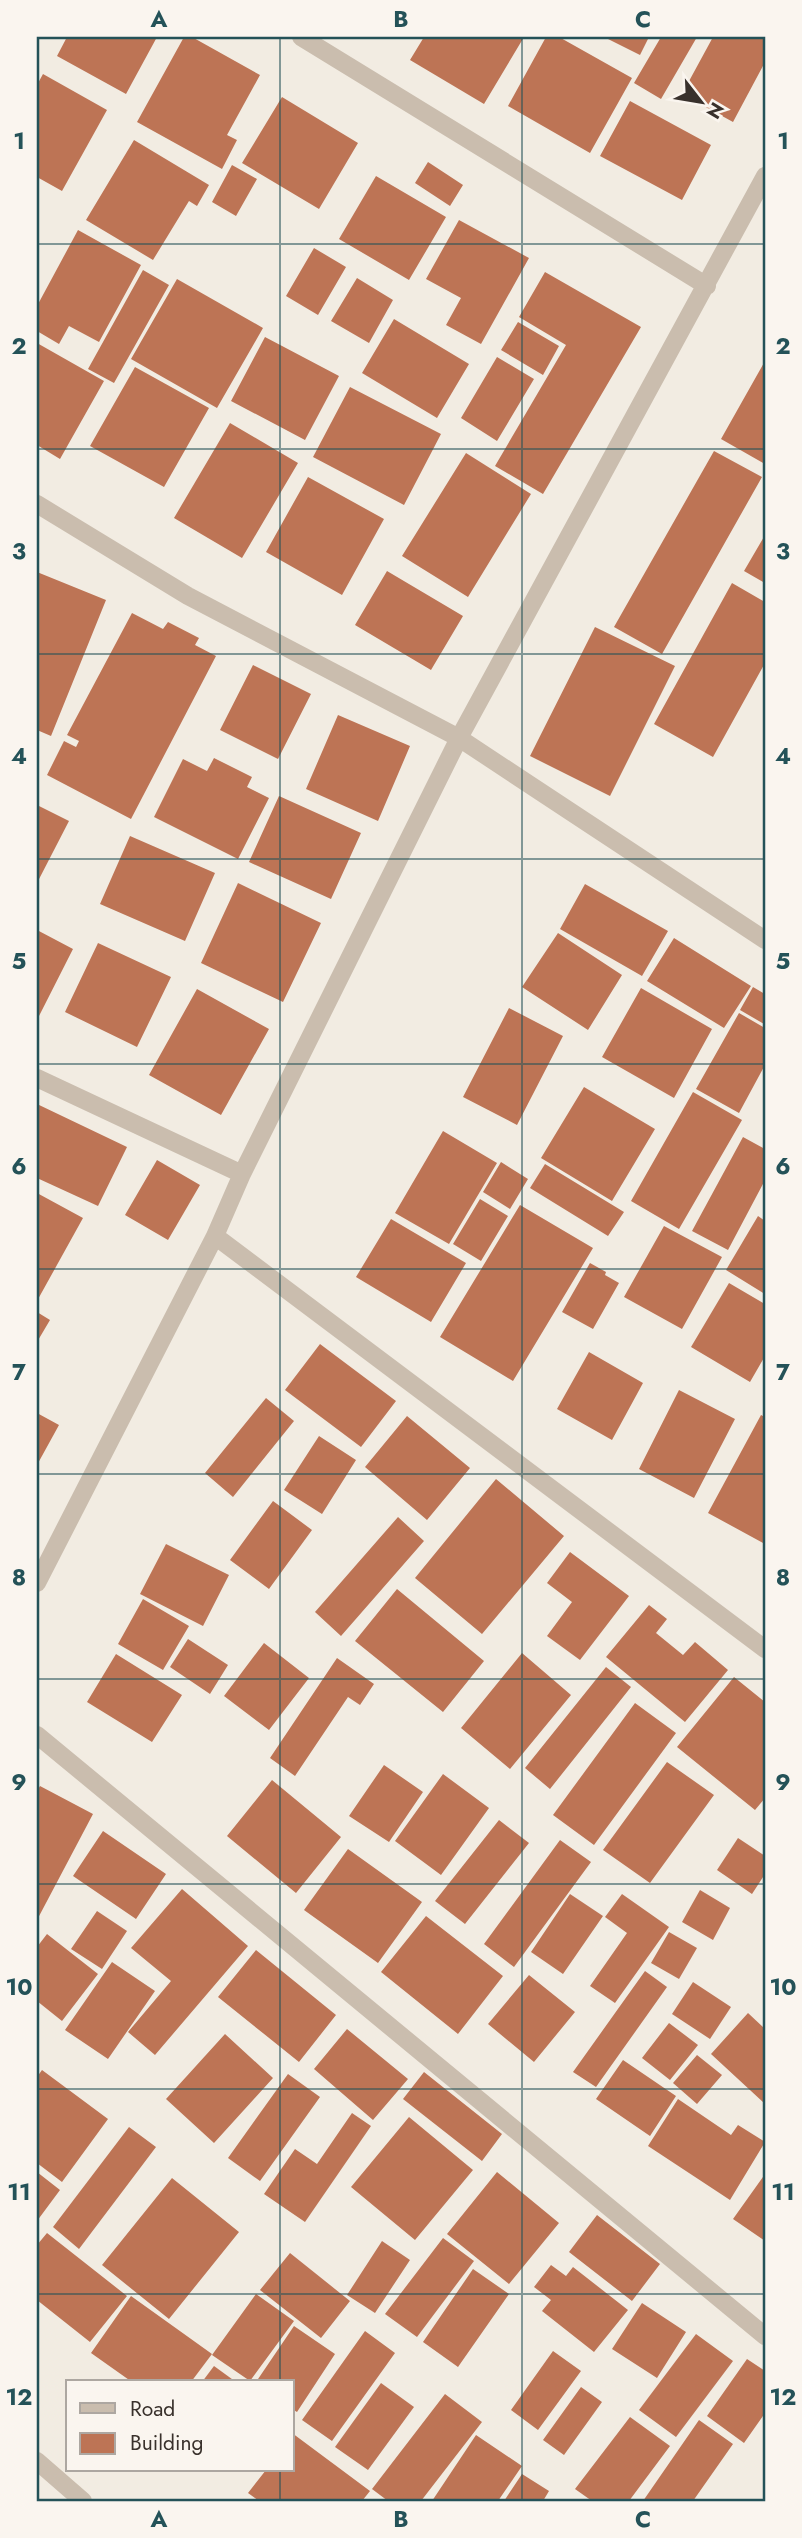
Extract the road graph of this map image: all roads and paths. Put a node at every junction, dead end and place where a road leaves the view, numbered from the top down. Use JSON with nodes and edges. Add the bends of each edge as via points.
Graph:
{"nodes":[{"id":1,"x":301,"y":37,"type":"edge"},
{"id":2,"x":765,"y":176,"type":"edge"},
{"id":3,"x":707,"y":286,"type":"junction"},
{"id":4,"x":37,"y":504,"type":"edge"},
{"id":5,"x":459,"y":738,"type":"junction"},
{"id":6,"x":765,"y":940,"type":"edge"},
{"id":7,"x":37,"y":1078,"type":"edge"},
{"id":8,"x":242,"y":1174,"type":"junction"},
{"id":9,"x":215,"y":1236,"type":"junction"},
{"id":10,"x":37,"y":1583,"type":"edge"},
{"id":11,"x":765,"y":1649,"type":"edge"},
{"id":12,"x":37,"y":1735,"type":"edge"},
{"id":13,"x":765,"y":2336,"type":"edge"},
{"id":14,"x":37,"y":2461,"type":"edge"},
{"id":15,"x":83,"y":2501,"type":"edge"}],
"edges":[{"from":1,"to":3,"type":"street"},
{"from":2,"to":3,"type":"street"},
{"from":3,"to":5,"type":"street"},
{"from":4,"to":5,"type":"street","via":[[188,596]]},
{"from":5,"to":6,"type":"street"},
{"from":5,"to":8,"type":"street"},
{"from":7,"to":8,"type":"street"},
{"from":8,"to":9,"type":"street"},
{"from":9,"to":10,"type":"street"},
{"from":9,"to":11,"type":"street"},
{"from":12,"to":13,"type":"street"},
{"from":14,"to":15,"type":"street"}]}
